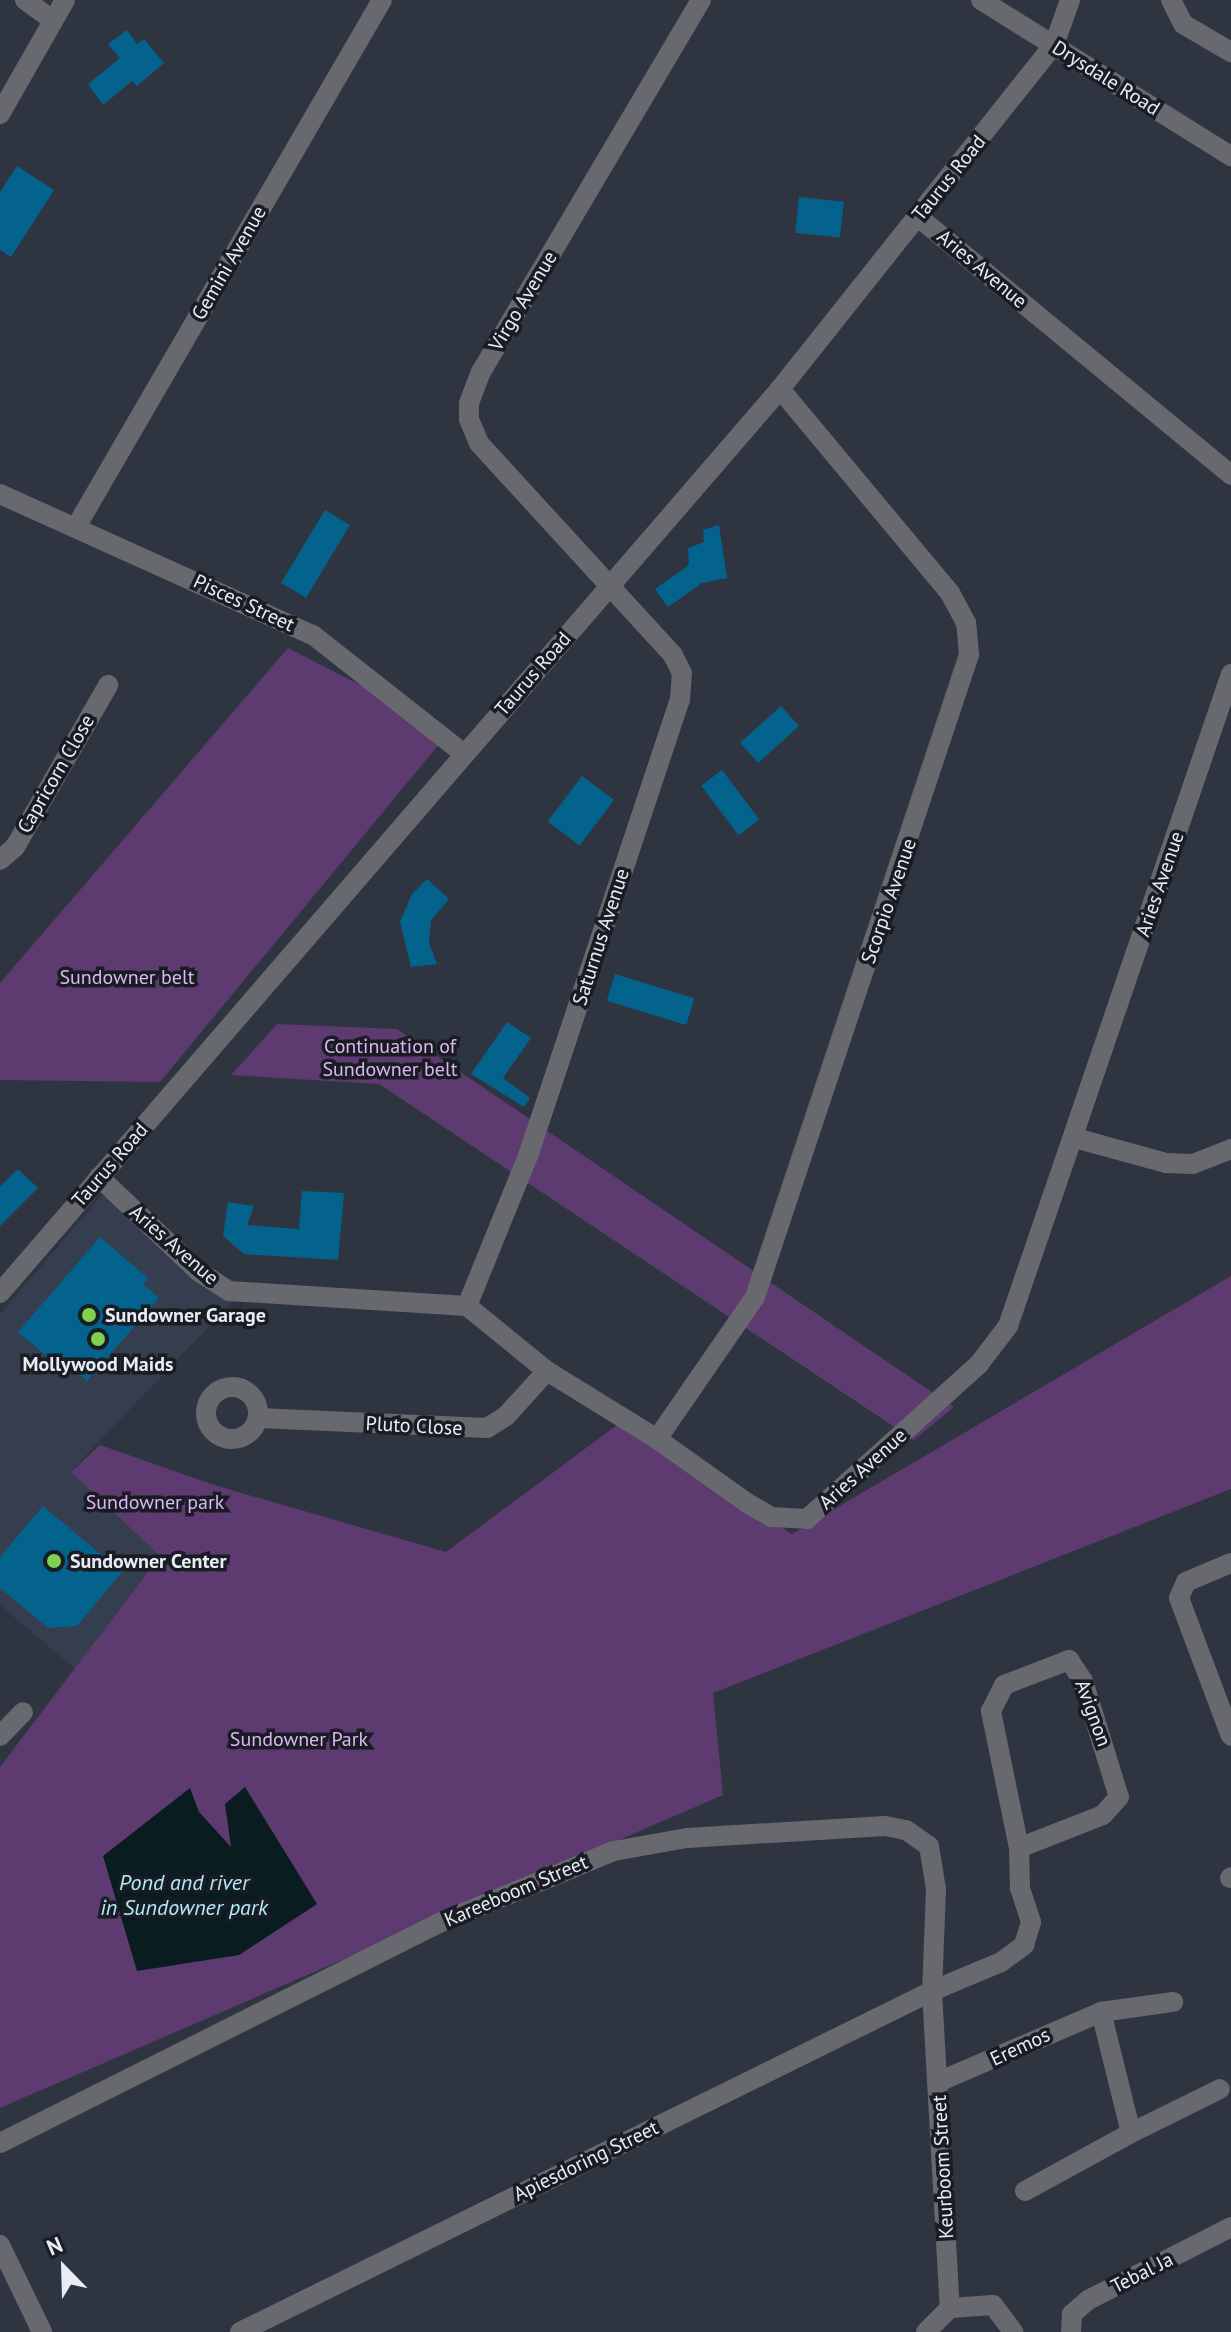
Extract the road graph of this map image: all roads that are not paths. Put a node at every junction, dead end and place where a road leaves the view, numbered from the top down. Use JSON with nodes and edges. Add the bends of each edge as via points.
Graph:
{"nodes":[{"id":1,"x":25,"y":0,"type":"edge"},
{"id":2,"x":65,"y":0,"type":"edge"},
{"id":3,"x":382,"y":0,"type":"edge"},
{"id":4,"x":701,"y":0,"type":"edge"},
{"id":5,"x":981,"y":0,"type":"edge"},
{"id":6,"x":1070,"y":0,"type":"edge"},
{"id":7,"x":1171,"y":0,"type":"edge"},
{"id":8,"x":53,"y":20,"type":"junction"},
{"id":9,"x":1054,"y":45,"type":"junction"},
{"id":10,"x":1231,"y":52,"type":"edge"},
{"id":11,"x":0,"y":114,"type":"edge"},
{"id":12,"x":1231,"y":156,"type":"edge"},
{"id":13,"x":917,"y":216,"type":"junction"},
{"id":14,"x":780,"y":389,"type":"junction"},
{"id":15,"x":1231,"y":475,"type":"edge"},
{"id":16,"x":0,"y":494,"type":"edge"},
{"id":17,"x":76,"y":527,"type":"junction"},
{"id":18,"x":606,"y":587,"type":"junction"},
{"id":19,"x":1231,"y":674,"type":"edge"},
{"id":20,"x":108,"y":685,"type":"dead end"},
{"id":21,"x":464,"y":754,"type":"junction"},
{"id":22,"x":0,"y":860,"type":"edge"},
{"id":23,"x":1075,"y":1138,"type":"junction"},
{"id":24,"x":1231,"y":1149,"type":"edge"},
{"id":25,"x":99,"y":1177,"type":"junction"},
{"id":26,"x":0,"y":1293,"type":"edge"},
{"id":27,"x":467,"y":1306,"type":"junction"},
{"id":28,"x":547,"y":1371,"type":"junction"},
{"id":29,"x":258,"y":1418,"type":"dead end"},
{"id":30,"x":657,"y":1439,"type":"junction"},
{"id":31,"x":1231,"y":1563,"type":"edge"},
{"id":32,"x":23,"y":1712,"type":"dead end"},
{"id":33,"x":0,"y":1736,"type":"edge"},
{"id":34,"x":1231,"y":1736,"type":"edge"},
{"id":35,"x":1019,"y":1848,"type":"junction"},
{"id":36,"x":932,"y":1991,"type":"junction"},
{"id":37,"x":1173,"y":2002,"type":"dead end"},
{"id":38,"x":1101,"y":2012,"type":"junction"},
{"id":39,"x":938,"y":2082,"type":"junction"},
{"id":40,"x":1220,"y":2089,"type":"dead end"},
{"id":41,"x":1131,"y":2133,"type":"junction"},
{"id":42,"x":0,"y":2143,"type":"edge"},
{"id":43,"x":1025,"y":2191,"type":"dead end"},
{"id":44,"x":1231,"y":2227,"type":"edge"},
{"id":45,"x":0,"y":2245,"type":"edge"},
{"id":46,"x":950,"y":2308,"type":"junction"},
{"id":47,"x":42,"y":2332,"type":"edge"},
{"id":48,"x":240,"y":2332,"type":"edge"},
{"id":49,"x":926,"y":2332,"type":"edge"},
{"id":50,"x":1013,"y":2332,"type":"edge"},
{"id":51,"x":1071,"y":2332,"type":"edge"}],
"edges":[{"from":1,"to":8,"type":"street"},
{"from":2,"to":8,"type":"street"},
{"from":3,"to":17,"type":"street","name":"Gemini Avenue"},
{"from":4,"to":18,"type":"street","name":"Virgo Avenue","via":[[481,372],[469,403],[479,443]]},
{"from":5,"to":9,"type":"street","name":"Drysdale Road"},
{"from":6,"to":9,"type":"street","name":"Taurus Road"},
{"from":7,"to":10,"type":"street","via":[[1183,24]]},
{"from":8,"to":11,"type":"street"},
{"from":9,"to":12,"type":"street","name":"Drysdale Road"},
{"from":9,"to":13,"type":"street","name":"Taurus Road"},
{"from":13,"to":14,"type":"street","name":"Taurus Road"},
{"from":13,"to":15,"type":"street","name":"Aries Avenue"},
{"from":14,"to":18,"type":"street","name":"Taurus Road"},
{"from":14,"to":30,"type":"street","name":"Scorpio Avenue","via":[[950,593],[966,623],[969,655],[755,1297]]},
{"from":16,"to":17,"type":"street","name":"Pisces Street"},
{"from":17,"to":21,"type":"street","name":"Pisces Street","via":[[313,635]]},
{"from":18,"to":21,"type":"street","name":"Taurus Road"},
{"from":18,"to":27,"type":"street","name":"Saturnus Avenue","via":[[679,664],[682,692],[529,1153]]},
{"from":19,"to":23,"type":"street","name":"Aries Avenue"},
{"from":20,"to":22,"type":"street","name":"Capricorn Close","via":[[15,847]]},
{"from":21,"to":25,"type":"street","name":"Taurus Road"},
{"from":23,"to":24,"type":"street","via":[[1166,1163],[1193,1164]]},
{"from":23,"to":30,"type":"street","name":"Aries Avenue","via":[[1008,1326],[994,1347],[807,1519],[771,1517]]},
{"from":25,"to":26,"type":"street","name":"Taurus Road"},
{"from":25,"to":27,"type":"street","name":"Aries Avenue","via":[[198,1271],[229,1291]]},
{"from":27,"to":28,"type":"street","name":"Aries Avenue"},
{"from":28,"to":29,"type":"street","name":"Pluto Close","via":[[506,1416],[487,1428]]},
{"from":28,"to":30,"type":"street","name":"Aries Avenue"},
{"from":31,"to":34,"type":"street","via":[[1186,1582],[1179,1598]]},
{"from":32,"to":33,"type":"street"},
{"from":35,"to":35,"type":"street","name":"Avignon","via":[[1103,1815],[1119,1797],[1083,1681],[1069,1660],[1004,1685],[994,1698],[992,1718]]},
{"from":35,"to":36,"type":"street","name":"Avignon","via":[[1017,1873],[1031,1922],[1029,1938],[1001,1962]]},
{"from":36,"to":39,"type":"street","name":"Keurboom Street"},
{"from":36,"to":42,"type":"street","name":"Kareeboom Street","via":[[934,1868],[929,1846],[913,1833],[885,1826],[655,1841],[549,1875],[439,1923]]},
{"from":36,"to":48,"type":"street","name":"Apiesdoring Street"},
{"from":37,"to":38,"type":"street","name":"Eremos"},
{"from":38,"to":39,"type":"street","name":"Eremos"},
{"from":38,"to":41,"type":"street"},
{"from":39,"to":46,"type":"street","name":"Keurboom Street"},
{"from":40,"to":41,"type":"street"},
{"from":41,"to":43,"type":"street"},
{"from":44,"to":51,"type":"street","name":"Tebal Ja","via":[[1088,2300],[1072,2314]]},
{"from":45,"to":47,"type":"street"},
{"from":46,"to":49,"type":"street"},
{"from":46,"to":50,"type":"street","via":[[993,2305]]}]}
